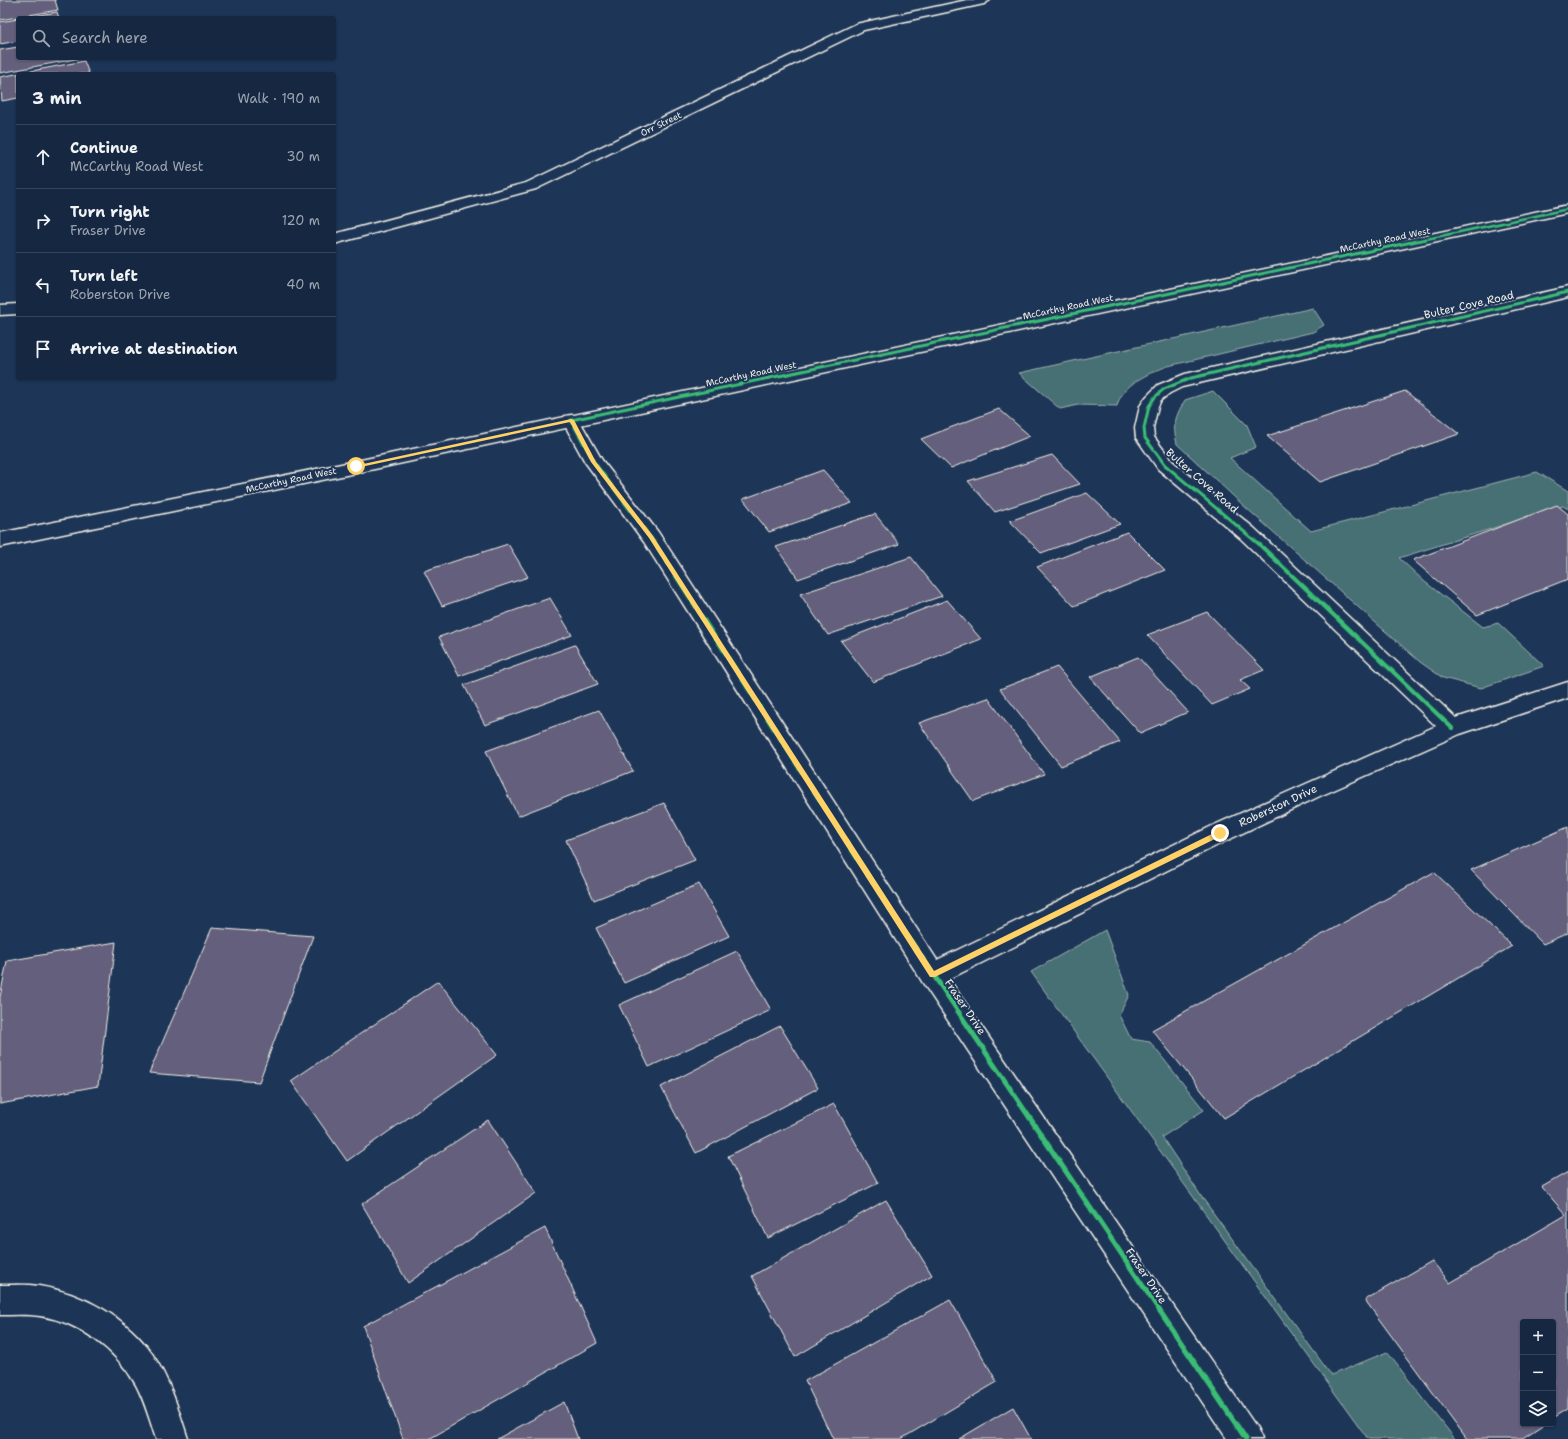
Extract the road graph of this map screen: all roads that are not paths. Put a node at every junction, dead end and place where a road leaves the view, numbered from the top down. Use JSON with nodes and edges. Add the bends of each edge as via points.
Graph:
{"nodes":[{"id":1,"x":984,"y":0,"type":"edge"},
{"id":2,"x":1568,"y":209,"type":"edge"},
{"id":3,"x":336,"y":238,"type":"edge"},
{"id":4,"x":1568,"y":292,"type":"edge"},
{"id":5,"x":16,"y":309,"type":"edge"},
{"id":6,"x":0,"y":310,"type":"edge"},
{"id":7,"x":571,"y":420,"type":"junction"},
{"id":8,"x":0,"y":540,"type":"edge"},
{"id":9,"x":1568,"y":690,"type":"edge"},
{"id":10,"x":1452,"y":728,"type":"junction"},
{"id":11,"x":932,"y":975,"type":"junction"},
{"id":12,"x":0,"y":1300,"type":"edge"},
{"id":13,"x":172,"y":1439,"type":"edge"},
{"id":14,"x":1246,"y":1439,"type":"edge"}],
"edges":[{"from":1,"to":3,"type":"street","name":"Orr Street","via":[[860,27],[531,186]]},
{"from":2,"to":7,"type":"street","name":"McCarthy Road West"},
{"from":4,"to":10,"type":"street","name":"Bulter Cove Road","via":[[1191,378],[1164,389],[1149,406],[1144,428],[1145,438],[1165,464],[1247,533]]},
{"from":5,"to":6,"type":"street"},
{"from":7,"to":8,"type":"street","name":"McCarthy Road West"},
{"from":7,"to":11,"type":"street","name":"Fraser Drive","via":[[594,462],[651,537]]},
{"from":9,"to":10,"type":"street","name":"Roberston Drive"},
{"from":10,"to":11,"type":"street","name":"Roberston Drive","via":[[1220,833]]},
{"from":11,"to":14,"type":"street","name":"Fraser Drive"},
{"from":12,"to":13,"type":"street","via":[[39,1301],[80,1313],[115,1335],[142,1366],[161,1406]]}]}
